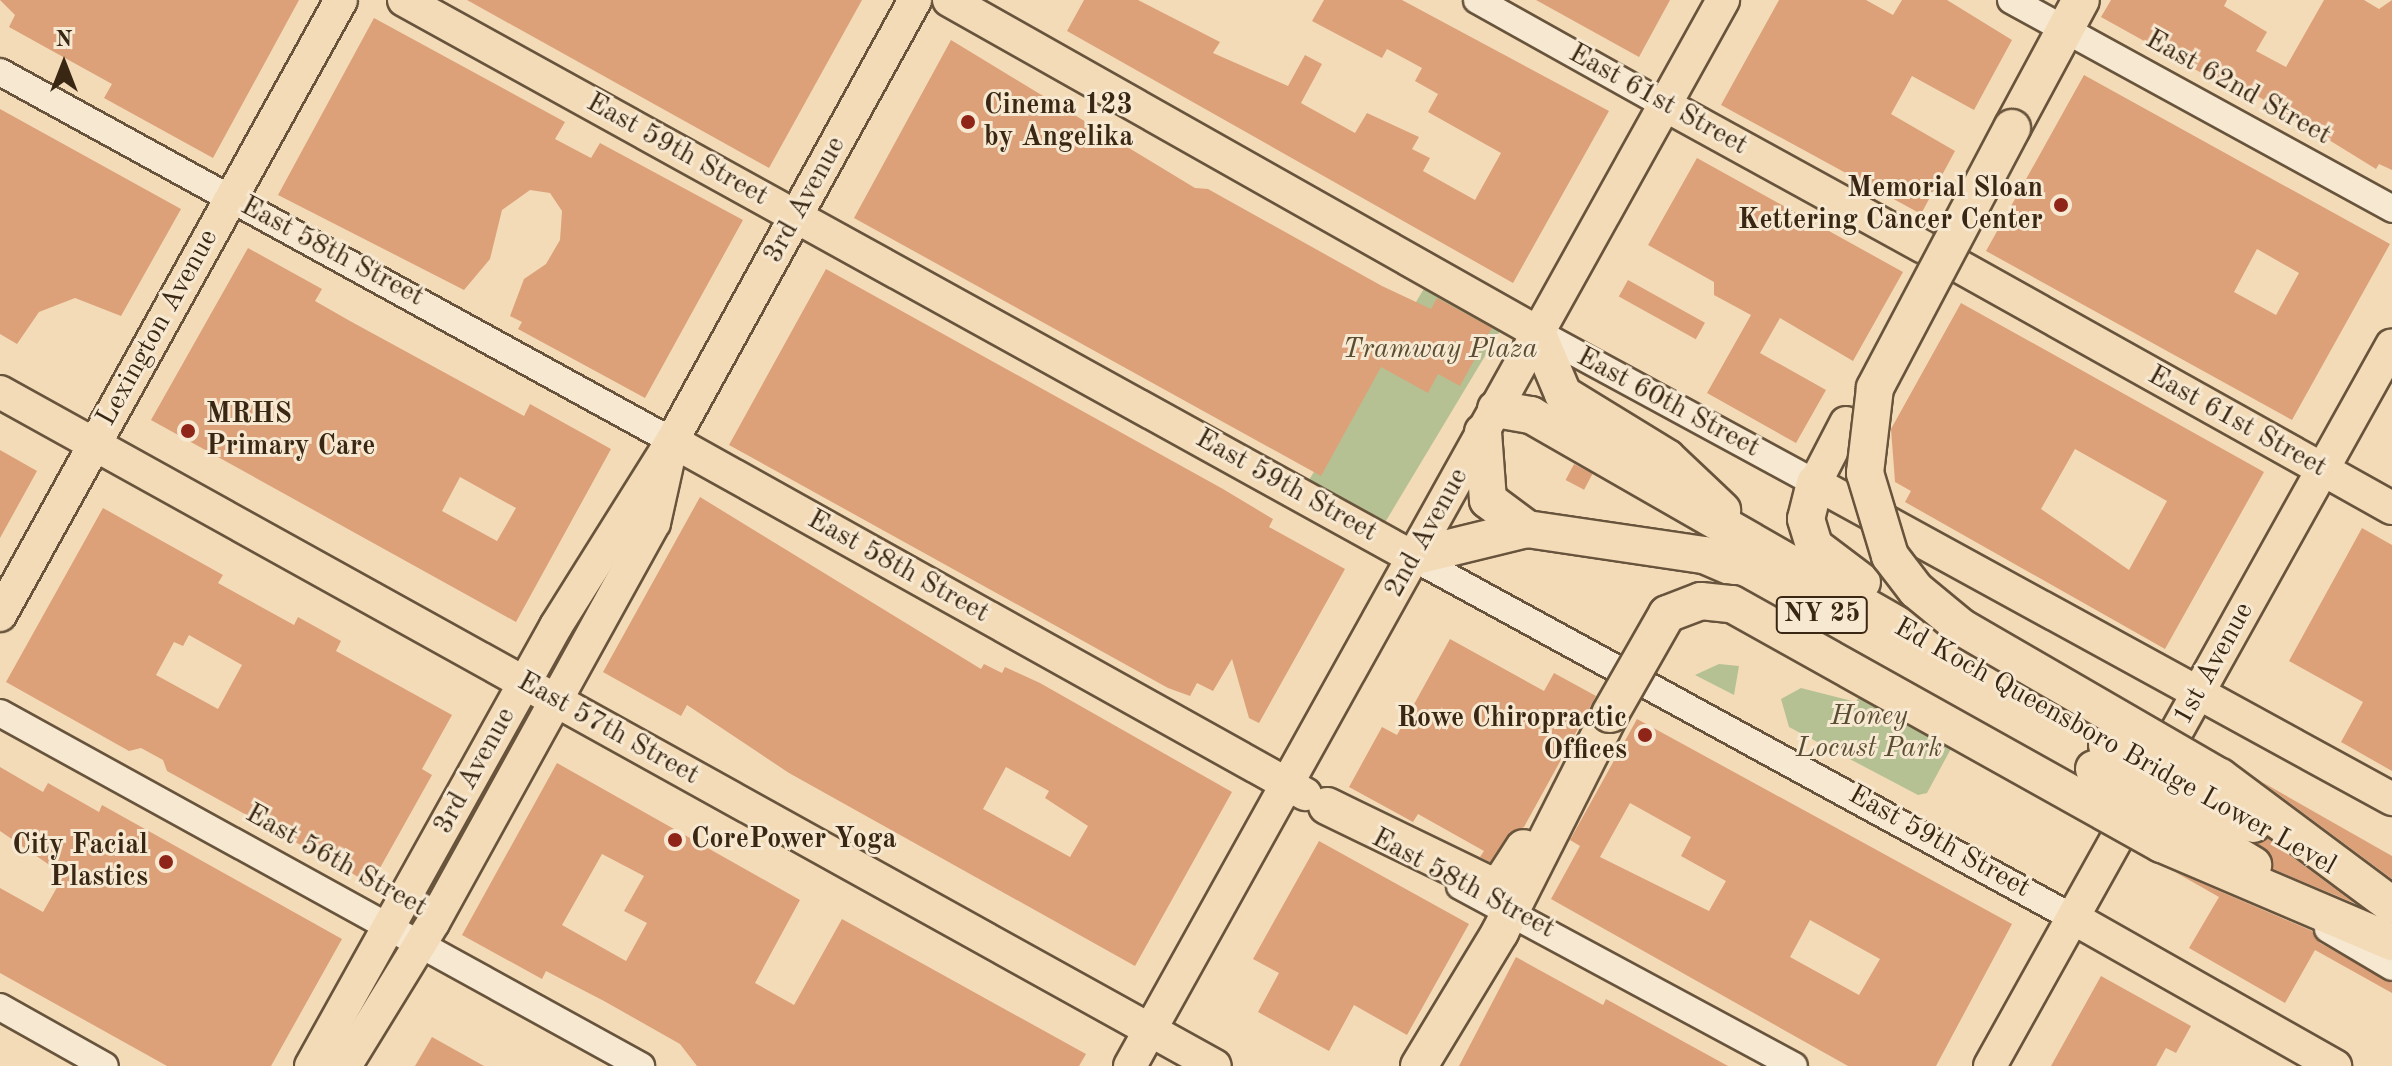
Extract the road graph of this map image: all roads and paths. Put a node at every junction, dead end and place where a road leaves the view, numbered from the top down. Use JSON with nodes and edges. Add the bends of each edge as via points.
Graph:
{"nodes":[{"id":1,"x":341,"y":0,"type":"edge"},
{"id":2,"x":404,"y":0,"type":"edge"},
{"id":3,"x":915,"y":0,"type":"edge"},
{"id":4,"x":949,"y":0,"type":"edge"},
{"id":5,"x":1477,"y":0,"type":"edge"},
{"id":6,"x":1723,"y":0,"type":"edge"},
{"id":7,"x":2011,"y":0,"type":"edge"},
{"id":8,"x":2073,"y":15,"type":"edge"},
{"id":9,"x":0,"y":72,"type":"edge"},
{"id":10,"x":1665,"y":105,"type":"junction"},
{"id":11,"x":231,"y":198,"type":"junction"},
{"id":12,"x":2392,"y":209,"type":"edge"},
{"id":13,"x":796,"y":215,"type":"junction"},
{"id":14,"x":1923,"y":247,"type":"dead end"},
{"id":15,"x":1957,"y":265,"type":"dead end"},
{"id":16,"x":1537,"y":332,"type":"junction"},
{"id":17,"x":2392,"y":345,"type":"edge"},
{"id":18,"x":0,"y":392,"type":"edge"},
{"id":19,"x":1490,"y":420,"type":"junction"},
{"id":20,"x":1846,"y":423,"type":"dead end"},
{"id":21,"x":672,"y":441,"type":"junction"},
{"id":22,"x":94,"y":445,"type":"junction"},
{"id":23,"x":2320,"y":469,"type":"junction"},
{"id":24,"x":1815,"y":483,"type":"junction"},
{"id":25,"x":2392,"y":508,"type":"edge"},
{"id":26,"x":1527,"y":529,"type":"junction"},
{"id":27,"x":1755,"y":547,"type":"junction"},
{"id":28,"x":1412,"y":557,"type":"junction"},
{"id":29,"x":621,"y":584,"type":"junction"},
{"id":30,"x":0,"y":615,"type":"edge"},
{"id":31,"x":556,"y":626,"type":"junction"},
{"id":32,"x":1891,"y":677,"type":"dead end"},
{"id":33,"x":524,"y":682,"type":"junction"},
{"id":34,"x":2200,"y":691,"type":"junction"},
{"id":35,"x":557,"y":701,"type":"junction"},
{"id":36,"x":0,"y":713,"type":"edge"},
{"id":37,"x":2101,"y":756,"type":"junction"},
{"id":38,"x":1578,"y":777,"type":"junction"},
{"id":39,"x":1289,"y":785,"type":"junction"},
{"id":40,"x":2392,"y":799,"type":"edge"},
{"id":41,"x":1327,"y":806,"type":"junction"},
{"id":42,"x":2392,"y":891,"type":"edge"},
{"id":43,"x":2392,"y":902,"type":"edge"},
{"id":44,"x":1510,"y":912,"type":"junction"},
{"id":45,"x":2075,"y":919,"type":"junction"},
{"id":46,"x":389,"y":927,"type":"junction"},
{"id":47,"x":2392,"y":942,"type":"edge"},
{"id":48,"x":421,"y":944,"type":"junction"},
{"id":49,"x":2392,"y":949,"type":"edge"},
{"id":50,"x":2392,"y":967,"type":"edge"},
{"id":51,"x":0,"y":1007,"type":"edge"},
{"id":52,"x":1149,"y":1030,"type":"junction"},
{"id":53,"x":105,"y":1066,"type":"edge"},
{"id":54,"x":311,"y":1066,"type":"edge"},
{"id":55,"x":345,"y":1066,"type":"edge"},
{"id":56,"x":641,"y":1066,"type":"edge"},
{"id":57,"x":1130,"y":1066,"type":"edge"},
{"id":58,"x":1215,"y":1066,"type":"edge"},
{"id":59,"x":1419,"y":1066,"type":"edge"},
{"id":60,"x":1794,"y":1066,"type":"edge"},
{"id":61,"x":1990,"y":1066,"type":"edge"},
{"id":62,"x":2335,"y":1066,"type":"edge"}],
"edges":[{"from":1,"to":11,"type":"main road","name":"Lexington Avenue"},
{"from":2,"to":13,"type":"main road","name":"East 59th Street"},
{"from":3,"to":13,"type":"main road","name":"3rd Avenue"},
{"from":4,"to":16,"type":"main road","name":"East 60th Street"},
{"from":5,"to":10,"type":"street","name":"East 61st Street"},
{"from":6,"to":10,"type":"main road","name":"2nd Avenue"},
{"from":7,"to":8,"type":"street","name":"East 62nd Street"},
{"from":8,"to":12,"type":"street","name":"East 62nd Street"},
{"from":8,"to":43,"type":"highway","bridge":true,"via":[[1875,388],[1865,473],[1890,556],[1916,590],[1961,627],[2220,777]]},
{"from":9,"to":11,"type":"street","name":"East 58th Street"},
{"from":10,"to":14,"type":"main road","name":"East 61st Street"},
{"from":10,"to":16,"type":"main road","name":"2nd Avenue"},
{"from":11,"to":21,"type":"street","name":"East 58th Street"},
{"from":11,"to":22,"type":"main road","name":"Lexington Avenue"},
{"from":13,"to":21,"type":"main road","name":"3rd Avenue"},
{"from":13,"to":28,"type":"main road","name":"East 59th Street"},
{"from":15,"to":23,"type":"main road","name":"East 61st Street"},
{"from":16,"to":19,"type":"main road","name":"2nd Avenue"},
{"from":16,"to":24,"type":"street","name":"East 60th Street"},
{"from":16,"to":27,"type":"highway","number":"NY 25","via":[[1563,394],[1684,471]]},
{"from":17,"to":23,"type":"main road","name":"1st Avenue"},
{"from":18,"to":22,"type":"main road","name":"East 57th Street"},
{"from":19,"to":26,"type":"highway","number":"NY 25","via":[[1488,500]]},
{"from":19,"to":27,"type":"highway","name":"Ed Koch Queensboro Bridge Lower Level","via":[[1531,415]]},
{"from":19,"to":28,"type":"main road","name":"2nd Avenue"},
{"from":20,"to":24,"type":"main road"},
{"from":21,"to":29,"type":"main road","name":"3rd Avenue","via":[[654,523]]},
{"from":21,"to":31,"type":"main road","name":"3rd Avenue"},
{"from":21,"to":39,"type":"main road","name":"East 58th Street"},
{"from":22,"to":30,"type":"main road","name":"Lexington Avenue"},
{"from":22,"to":33,"type":"main road","name":"East 57th Street"},
{"from":23,"to":25,"type":"main road","name":"East 61st Street"},
{"from":23,"to":34,"type":"main road","name":"1st Avenue"},
{"from":24,"to":34,"type":"main road","name":"East 60th Street"},
{"from":24,"to":37,"type":"highway","via":[[1806,525],[1831,563]]},
{"from":26,"to":28,"type":"highway","number":"NY 25"},
{"from":26,"to":37,"type":"highway","number":"NY 25","via":[[1687,551],[1738,568]]},
{"from":27,"to":37,"type":"highway","name":"Ed Koch Queensboro Bridge Lower Level","number":"NY 25"},
{"from":28,"to":39,"type":"main road","name":"2nd Avenue"},
{"from":28,"to":45,"type":"street","name":"East 59th Street"},
{"from":29,"to":31,"type":"main road"},
{"from":29,"to":35,"type":"main road","name":"3rd Avenue"},
{"from":31,"to":33,"type":"main road","name":"3rd Avenue"},
{"from":32,"to":37,"type":"street"},
{"from":33,"to":35,"type":"main road","name":"East 57th Street"},
{"from":33,"to":46,"type":"main road","name":"3rd Avenue"},
{"from":34,"to":40,"type":"main road","name":"East 60th Street"},
{"from":34,"to":45,"type":"main road","name":"1st Avenue"},
{"from":35,"to":48,"type":"main road","name":"3rd Avenue"},
{"from":35,"to":52,"type":"main road","name":"East 57th Street"},
{"from":36,"to":46,"type":"street","name":"East 56th Street"},
{"from":37,"to":42,"type":"highway","bridge":true},
{"from":37,"to":43,"type":"highway","name":"Ed Koch Queensboro Bridge Lower Level","number":"NY 25","bridge":true},
{"from":37,"to":49,"type":"highway","number":"NY 25","bridge":true},
{"from":37,"to":50,"type":"street","bridge":true},
{"from":38,"to":41,"type":"highway","via":[[1495,885]]},
{"from":38,"to":44,"type":"highway"},
{"from":38,"to":47,"type":"highway","bridge":true,"via":[[1667,614],[1701,601],[1732,604],[2162,844]]},
{"from":39,"to":41,"type":"main road","name":"East 58th Street"},
{"from":39,"to":52,"type":"main road","name":"2nd Avenue"},
{"from":41,"to":44,"type":"street","name":"East 58th Street"},
{"from":44,"to":59,"type":"highway"},
{"from":44,"to":60,"type":"street","name":"East 58th Street"},
{"from":45,"to":61,"type":"main road","name":"1st Avenue"},
{"from":45,"to":62,"type":"main road","name":"East 59th Street"},
{"from":46,"to":48,"type":"street","name":"East 56th Street"},
{"from":46,"to":54,"type":"main road","name":"3rd Avenue"},
{"from":48,"to":55,"type":"main road","name":"3rd Avenue"},
{"from":48,"to":56,"type":"street","name":"East 56th Street"},
{"from":51,"to":53,"type":"street"},
{"from":52,"to":57,"type":"main road","name":"2nd Avenue"},
{"from":52,"to":58,"type":"main road","name":"East 57th Street"}]}
